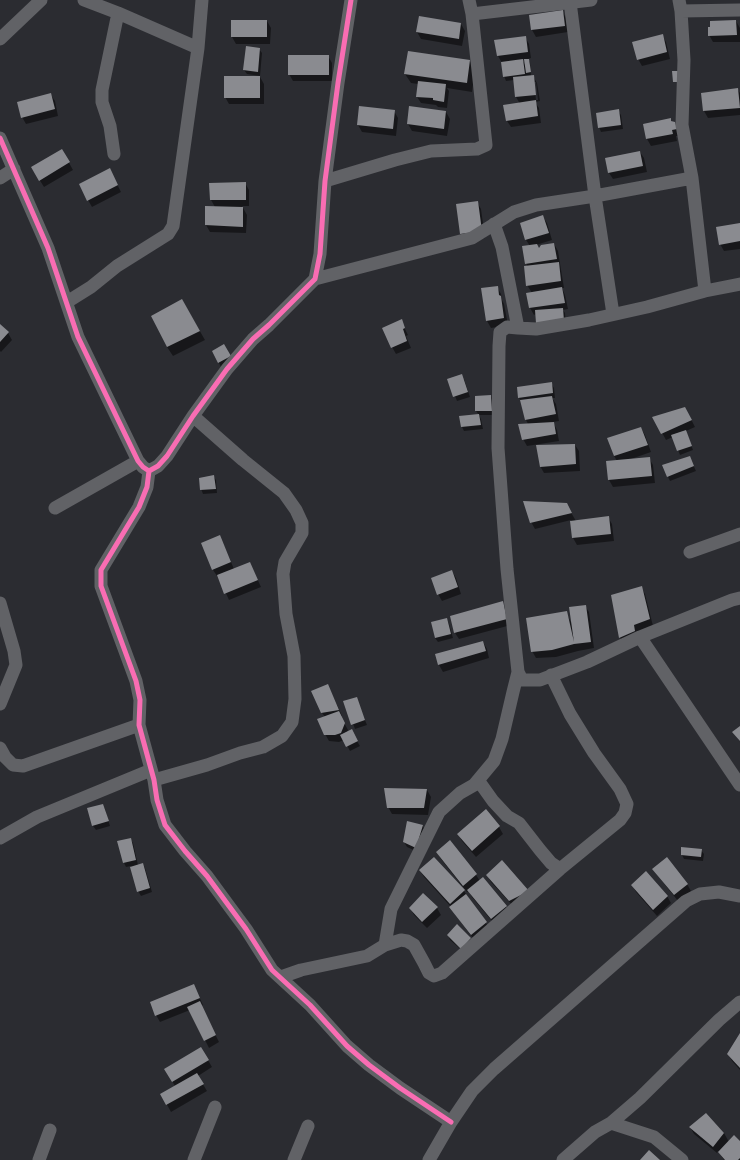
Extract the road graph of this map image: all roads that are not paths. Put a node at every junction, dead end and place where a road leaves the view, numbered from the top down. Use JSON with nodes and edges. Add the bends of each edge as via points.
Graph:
{"nodes":[{"id":1,"x":41,"y":0,"type":"edge"},
{"id":2,"x":84,"y":0,"type":"edge"},
{"id":3,"x":202,"y":0,"type":"edge"},
{"id":4,"x":350,"y":0,"type":"edge"},
{"id":5,"x":469,"y":0,"type":"edge"},
{"id":6,"x":591,"y":0,"type":"edge"},
{"id":7,"x":570,"y":2,"type":"junction"},
{"id":8,"x":680,"y":6,"type":"edge"},
{"id":9,"x":740,"y":10,"type":"edge"},
{"id":10,"x":118,"y":12,"type":"junction"},
{"id":11,"x":472,"y":14,"type":"junction"},
{"id":12,"x":0,"y":39,"type":"edge"},
{"id":13,"x":198,"y":48,"type":"junction"},
{"id":14,"x":0,"y":138,"type":"edge"},
{"id":15,"x":114,"y":154,"type":"dead end"},
{"id":16,"x":14,"y":169,"type":"junction"},
{"id":17,"x":0,"y":178,"type":"edge"},
{"id":18,"x":692,"y":178,"type":"junction"},
{"id":19,"x":325,"y":181,"type":"junction"},
{"id":20,"x":595,"y":196,"type":"junction"},
{"id":21,"x":494,"y":224,"type":"junction"},
{"id":22,"x":315,"y":279,"type":"junction"},
{"id":23,"x":740,"y":284,"type":"edge"},
{"id":24,"x":705,"y":291,"type":"junction"},
{"id":25,"x":67,"y":302,"type":"junction"},
{"id":26,"x":613,"y":314,"type":"junction"},
{"id":27,"x":518,"y":328,"type":"junction"},
{"id":28,"x":193,"y":416,"type":"junction"},
{"id":29,"x":138,"y":461,"type":"junction"},
{"id":30,"x":149,"y":471,"type":"junction"},
{"id":31,"x":55,"y":508,"type":"dead end"},
{"id":32,"x":740,"y":534,"type":"edge"},
{"id":33,"x":690,"y":552,"type":"dead end"},
{"id":34,"x":740,"y":598,"type":"edge"},
{"id":35,"x":0,"y":603,"type":"edge"},
{"id":36,"x":640,"y":637,"type":"junction"},
{"id":37,"x":518,"y":672,"type":"junction"},
{"id":38,"x":551,"y":675,"type":"junction"},
{"id":39,"x":0,"y":704,"type":"edge"},
{"id":40,"x":140,"y":725,"type":"junction"},
{"id":41,"x":0,"y":748,"type":"edge"},
{"id":42,"x":152,"y":775,"type":"junction"},
{"id":43,"x":478,"y":780,"type":"junction"},
{"id":44,"x":740,"y":785,"type":"edge"},
{"id":45,"x":0,"y":838,"type":"edge"},
{"id":46,"x":560,"y":869,"type":"junction"},
{"id":47,"x":740,"y":896,"type":"edge"},
{"id":48,"x":385,"y":945,"type":"junction"},
{"id":49,"x":281,"y":977,"type":"junction"},
{"id":50,"x":740,"y":1002,"type":"edge"},
{"id":51,"x":215,"y":1107,"type":"dead end"},
{"id":52,"x":451,"y":1122,"type":"junction"},
{"id":53,"x":611,"y":1123,"type":"junction"},
{"id":54,"x":308,"y":1126,"type":"dead end"},
{"id":55,"x":50,"y":1130,"type":"dead end"},
{"id":56,"x":39,"y":1160,"type":"edge"},
{"id":57,"x":194,"y":1160,"type":"edge"},
{"id":58,"x":294,"y":1160,"type":"edge"},
{"id":59,"x":429,"y":1160,"type":"edge"},
{"id":60,"x":563,"y":1160,"type":"edge"},
{"id":61,"x":682,"y":1160,"type":"edge"}],
"edges":[{"from":1,"to":12,"type":"street"},
{"from":2,"to":10,"type":"street"},
{"from":3,"to":13,"type":"street"},
{"from":4,"to":19,"type":"street"},
{"from":5,"to":11,"type":"street"},
{"from":6,"to":7,"type":"street"},
{"from":7,"to":11,"type":"street"},
{"from":7,"to":20,"type":"street"},
{"from":8,"to":9,"type":"street"},
{"from":8,"to":18,"type":"street","via":[[684,60],[682,125]]},
{"from":10,"to":13,"type":"street"},
{"from":10,"to":15,"type":"street","via":[[102,90],[102,102],[110,126]]},
{"from":11,"to":19,"type":"street","via":[[486,145],[477,149],[431,151]]},
{"from":13,"to":25,"type":"street","via":[[173,226],[168,234]]},
{"from":14,"to":16,"type":"street"},
{"from":16,"to":17,"type":"street"},
{"from":16,"to":25,"type":"street","via":[[48,248]]},
{"from":18,"to":20,"type":"street"},
{"from":18,"to":24,"type":"street"},
{"from":19,"to":22,"type":"street","via":[[320,254]]},
{"from":20,"to":21,"type":"street","via":[[536,205],[514,212]]},
{"from":20,"to":26,"type":"street"},
{"from":21,"to":22,"type":"street","via":[[472,238]]},
{"from":21,"to":27,"type":"street","via":[[502,247]]},
{"from":22,"to":28,"type":"street","via":[[253,339],[227,369]]},
{"from":23,"to":24,"type":"street"},
{"from":24,"to":26,"type":"street"},
{"from":25,"to":29,"type":"street","via":[[78,337]]},
{"from":26,"to":27,"type":"street","via":[[536,329]]},
{"from":27,"to":37,"type":"street","via":[[507,327],[500,332],[498,448]]},
{"from":28,"to":30,"type":"street","via":[[167,456]]},
{"from":28,"to":42,"type":"street","via":[[284,493],[302,523],[302,534],[285,562],[282,574],[294,656],[295,699],[292,722],[282,736],[263,747],[207,765]]},
{"from":29,"to":30,"type":"street"},
{"from":29,"to":31,"type":"street"},
{"from":30,"to":40,"type":"street","via":[[147,487],[139,507],[101,570],[101,586],[136,681],[140,700]]},
{"from":32,"to":33,"type":"street"},
{"from":34,"to":36,"type":"street"},
{"from":35,"to":39,"type":"street","via":[[16,665]]},
{"from":36,"to":38,"type":"street","via":[[587,662]]},
{"from":36,"to":44,"type":"street"},
{"from":37,"to":38,"type":"street","via":[[522,680],[528,681],[540,680]]},
{"from":37,"to":43,"type":"street","via":[[497,754]]},
{"from":38,"to":46,"type":"street","via":[[570,714],[620,789],[627,804],[620,820]]},
{"from":40,"to":41,"type":"street","via":[[23,766],[13,765]]},
{"from":40,"to":42,"type":"street"},
{"from":42,"to":45,"type":"street","via":[[37,818]]},
{"from":42,"to":49,"type":"street","via":[[166,825],[246,929],[272,970]]},
{"from":43,"to":46,"type":"street","via":[[493,801],[507,816],[519,823],[551,863]]},
{"from":43,"to":48,"type":"street","via":[[439,812],[391,909]]},
{"from":46,"to":48,"type":"street","via":[[442,973],[434,976],[429,973],[414,945],[407,941],[401,940]]},
{"from":47,"to":52,"type":"street","via":[[718,892],[700,894],[686,900],[494,1069],[472,1091]]},
{"from":48,"to":49,"type":"street","via":[[367,956],[301,970]]},
{"from":49,"to":52,"type":"street","via":[[347,1046],[400,1088]]},
{"from":50,"to":53,"type":"street"},
{"from":51,"to":57,"type":"street"},
{"from":52,"to":59,"type":"street"},
{"from":53,"to":60,"type":"street","via":[[595,1132]]},
{"from":53,"to":61,"type":"street","via":[[654,1137]]},
{"from":54,"to":58,"type":"street"},
{"from":55,"to":56,"type":"street"}]}
